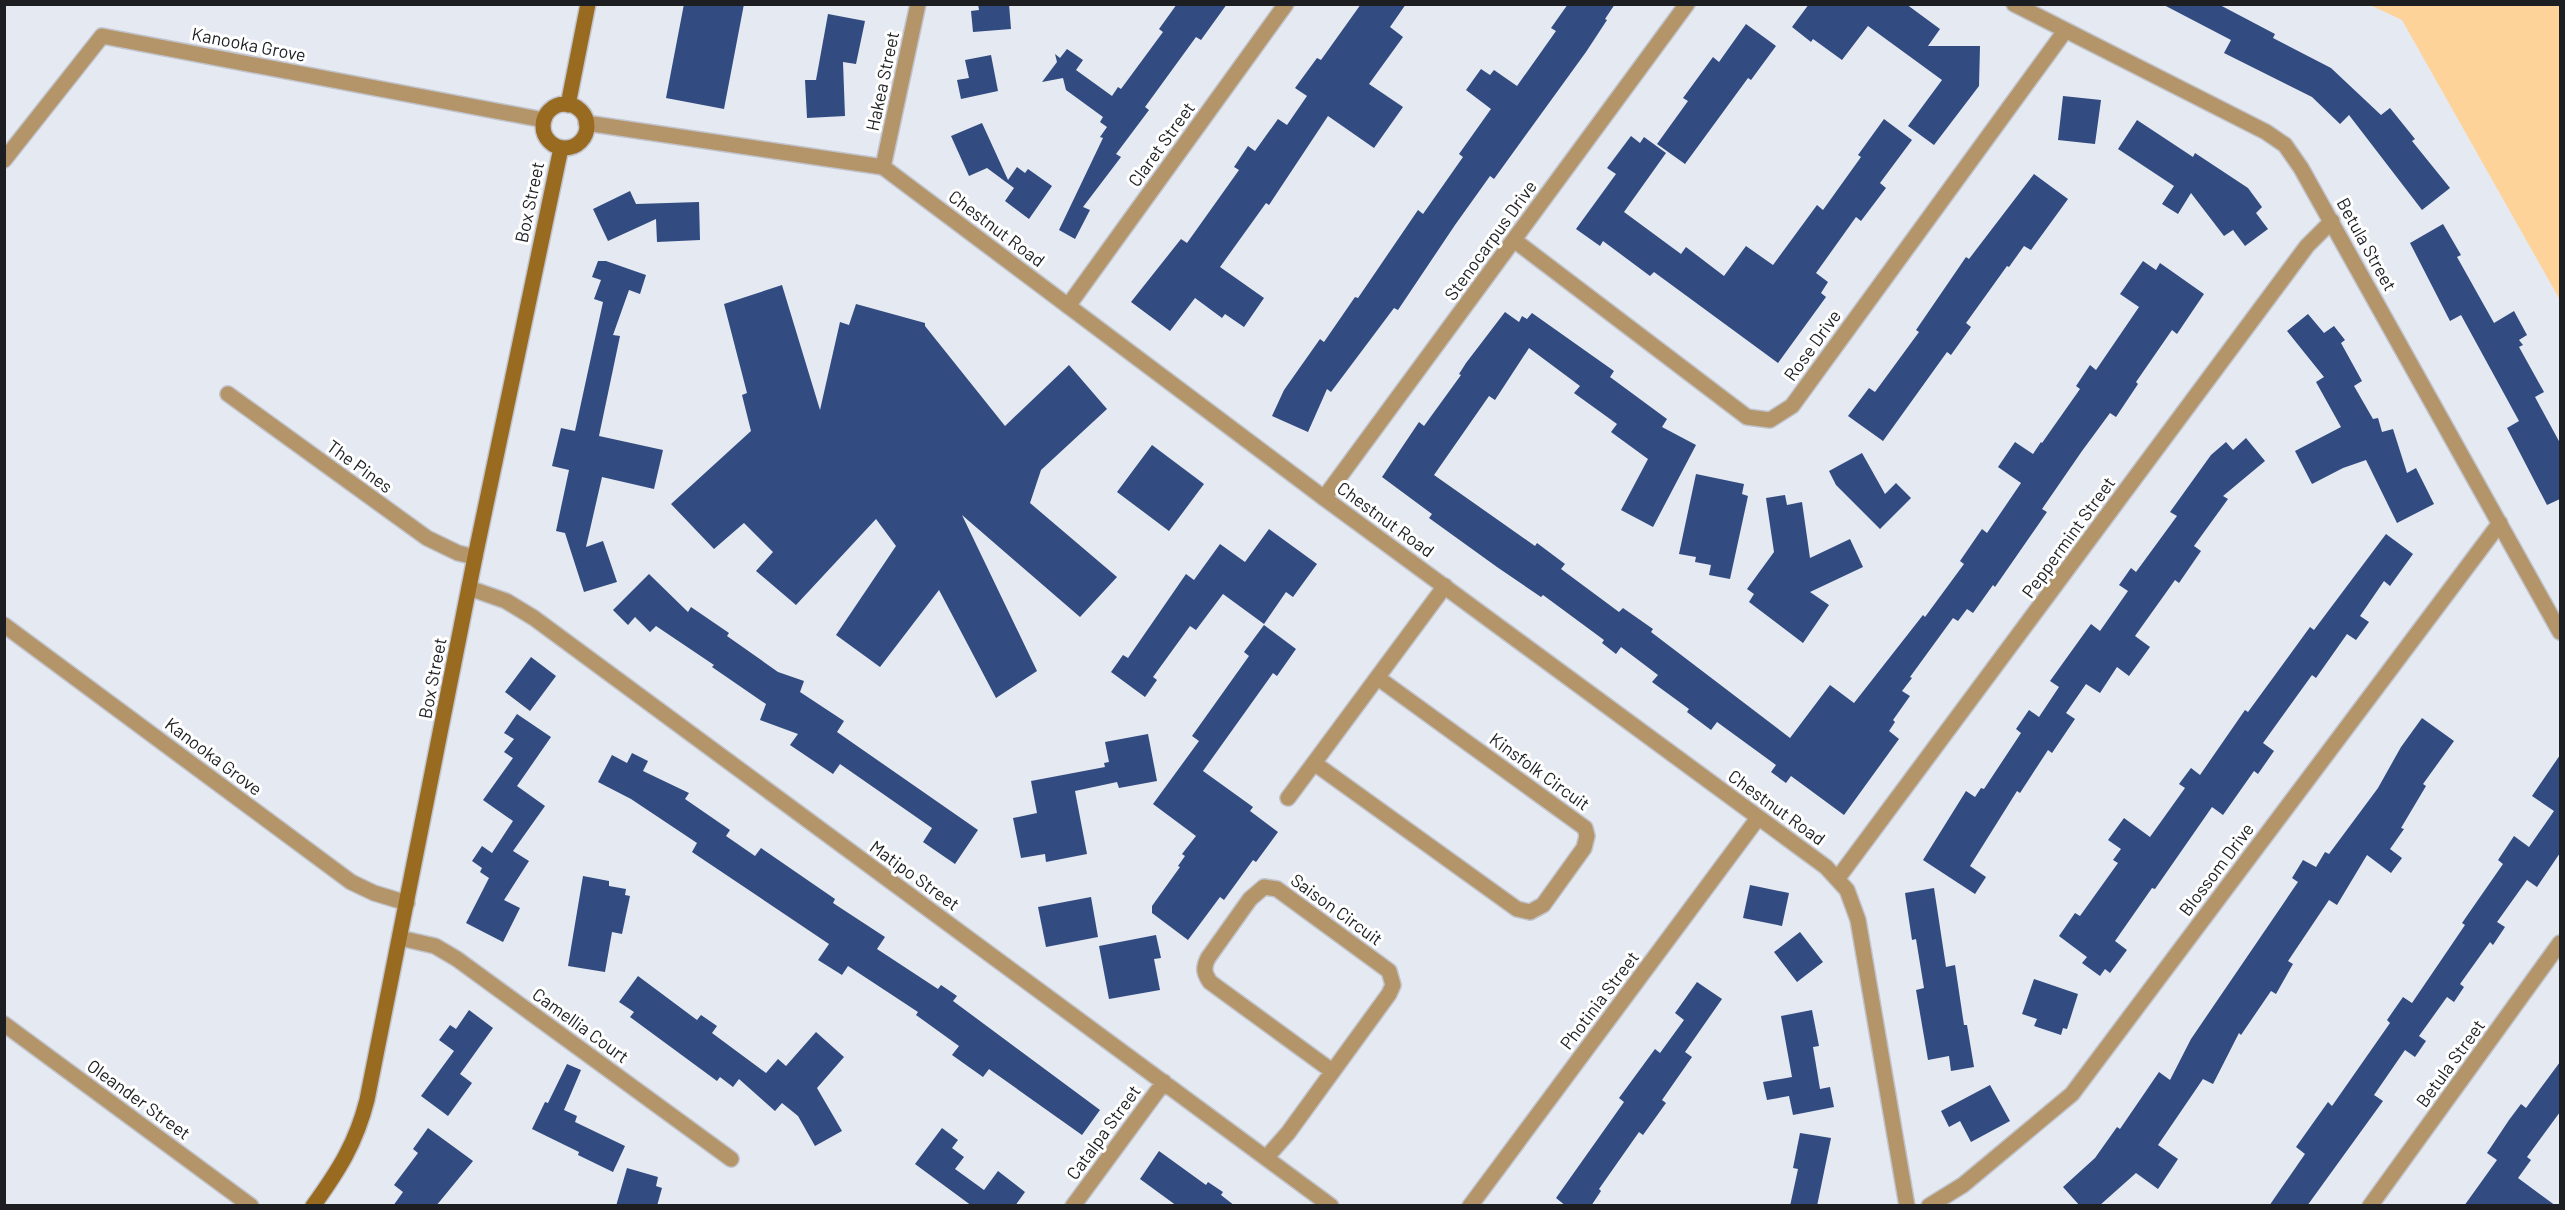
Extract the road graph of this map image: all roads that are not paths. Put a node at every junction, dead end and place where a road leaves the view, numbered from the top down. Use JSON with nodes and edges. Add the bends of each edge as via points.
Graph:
{"nodes":[{"id":1,"x":588,"y":4,"type":"edge"},
{"id":2,"x":918,"y":4,"type":"edge"},
{"id":3,"x":1286,"y":4,"type":"edge"},
{"id":4,"x":1687,"y":4,"type":"edge"},
{"id":5,"x":2014,"y":4,"type":"edge"},
{"id":6,"x":2066,"y":31,"type":"junction"},
{"id":7,"x":568,"y":105,"type":"junction"},
{"id":8,"x":544,"y":120,"type":"junction"},
{"id":9,"x":586,"y":123,"type":"junction"},
{"id":10,"x":561,"y":148,"type":"junction"},
{"id":11,"x":4,"y":160,"type":"edge"},
{"id":12,"x":883,"y":167,"type":"junction"},
{"id":13,"x":2332,"y":221,"type":"junction"},
{"id":14,"x":1514,"y":240,"type":"junction"},
{"id":15,"x":1068,"y":306,"type":"junction"},
{"id":16,"x":228,"y":394,"type":"dead end"},
{"id":17,"x":1324,"y":498,"type":"junction"},
{"id":18,"x":2500,"y":523,"type":"junction"},
{"id":19,"x":475,"y":557,"type":"junction"},
{"id":20,"x":1445,"y":586,"type":"junction"},
{"id":21,"x":470,"y":588,"type":"junction"},
{"id":22,"x":4,"y":625,"type":"edge"},
{"id":23,"x":2560,"y":632,"type":"edge"},
{"id":24,"x":1378,"y":678,"type":"junction"},
{"id":25,"x":1314,"y":763,"type":"junction"},
{"id":26,"x":1288,"y":798,"type":"dead end"},
{"id":27,"x":1758,"y":818,"type":"junction"},
{"id":28,"x":1838,"y":878,"type":"junction"},
{"id":29,"x":407,"y":903,"type":"junction"},
{"id":30,"x":400,"y":938,"type":"junction"},
{"id":31,"x":2560,"y":943,"type":"edge"},
{"id":32,"x":4,"y":1024,"type":"edge"},
{"id":33,"x":1332,"y":1071,"type":"junction"},
{"id":34,"x":1164,"y":1082,"type":"junction"},
{"id":35,"x":1266,"y":1158,"type":"junction"},
{"id":36,"x":731,"y":1159,"type":"dead end"},
{"id":37,"x":251,"y":1206,"type":"edge"},
{"id":38,"x":313,"y":1206,"type":"edge"},
{"id":39,"x":1073,"y":1206,"type":"edge"},
{"id":40,"x":1331,"y":1206,"type":"edge"},
{"id":41,"x":1470,"y":1206,"type":"edge"},
{"id":42,"x":1907,"y":1206,"type":"edge"},
{"id":43,"x":1929,"y":1206,"type":"edge"},
{"id":44,"x":2370,"y":1206,"type":"edge"}],
"edges":[{"from":1,"to":7,"type":"main road"},
{"from":2,"to":12,"type":"street","name":"Hakea Street"},
{"from":3,"to":15,"type":"street","name":"Claret Street"},
{"from":4,"to":14,"type":"street","name":"Stenocarpus Drive"},
{"from":5,"to":6,"type":"street","name":"Betula Street"},
{"from":6,"to":13,"type":"street","name":"Betula Street","via":[[2277,139],[2301,168]]},
{"from":6,"to":14,"type":"street","name":"Rose Drive","via":[[1792,406],[1770,420],[1747,417]]},
{"from":7,"to":8,"type":"main road","via":[[553,108]]},
{"from":7,"to":9,"type":"main road","via":[[581,112]]},
{"from":8,"to":10,"type":"main road","via":[[548,140]]},
{"from":8,"to":11,"type":"street","name":"Kanooka Grove","via":[[102,36]]},
{"from":9,"to":10,"type":"main road","via":[[579,143]]},
{"from":9,"to":12,"type":"street","name":"Chestnut Road"},
{"from":10,"to":19,"type":"main road","name":"Box Street"},
{"from":12,"to":15,"type":"street","name":"Chestnut Road"},
{"from":13,"to":18,"type":"street","name":"Betula Street"},
{"from":13,"to":28,"type":"street","name":"Peppermint Street","via":[[2307,246]]},
{"from":14,"to":17,"type":"street","name":"Stenocarpus Drive"},
{"from":15,"to":17,"type":"street","name":"Chestnut Road"},
{"from":16,"to":19,"type":"street","name":"The Pines","via":[[427,538]]},
{"from":17,"to":20,"type":"street","name":"Chestnut Road"},
{"from":18,"to":23,"type":"street","name":"Betula Street"},
{"from":18,"to":43,"type":"street","name":"Blossom Drive","via":[[2072,1094],[1963,1185]]},
{"from":19,"to":21,"type":"main road","name":"Box Street"},
{"from":20,"to":24,"type":"street"},
{"from":20,"to":27,"type":"street","name":"Chestnut Road"},
{"from":21,"to":29,"type":"main road","name":"Box Street"},
{"from":21,"to":34,"type":"street","name":"Matipo Street","via":[[527,613]]},
{"from":22,"to":29,"type":"street","name":"Kanooka Grove","via":[[351,882]]},
{"from":24,"to":25,"type":"street"},
{"from":24,"to":25,"type":"street","name":"Kinsfolk Circuit","via":[[1585,828],[1584,848],[1543,905],[1530,912],[1517,909]]},
{"from":25,"to":26,"type":"street"},
{"from":27,"to":28,"type":"street","name":"Chestnut Road"},
{"from":27,"to":41,"type":"street","name":"Photinia Street"},
{"from":28,"to":42,"type":"street","name":"Chestnut Road","via":[[1858,920]]},
{"from":29,"to":30,"type":"main road","name":"Box Street"},
{"from":30,"to":36,"type":"street","name":"Camellia Court","via":[[435,946],[457,959]]},
{"from":30,"to":38,"type":"main road","name":"Box Street","via":[[361,1124],[343,1164]]},
{"from":31,"to":44,"type":"street","name":"Betula Street"},
{"from":32,"to":37,"type":"street","name":"Oleander Street"},
{"from":33,"to":33,"type":"street","name":"Saison Circuit","via":[[1389,994],[1392,977],[1277,889],[1264,887],[1250,899],[1208,958],[1204,974]]},
{"from":33,"to":35,"type":"street","name":"Saison Circuit"},
{"from":34,"to":35,"type":"street","name":"Matipo Street"},
{"from":34,"to":39,"type":"street","name":"Catalpa Street"},
{"from":35,"to":40,"type":"street","name":"Matipo Street"}]}
